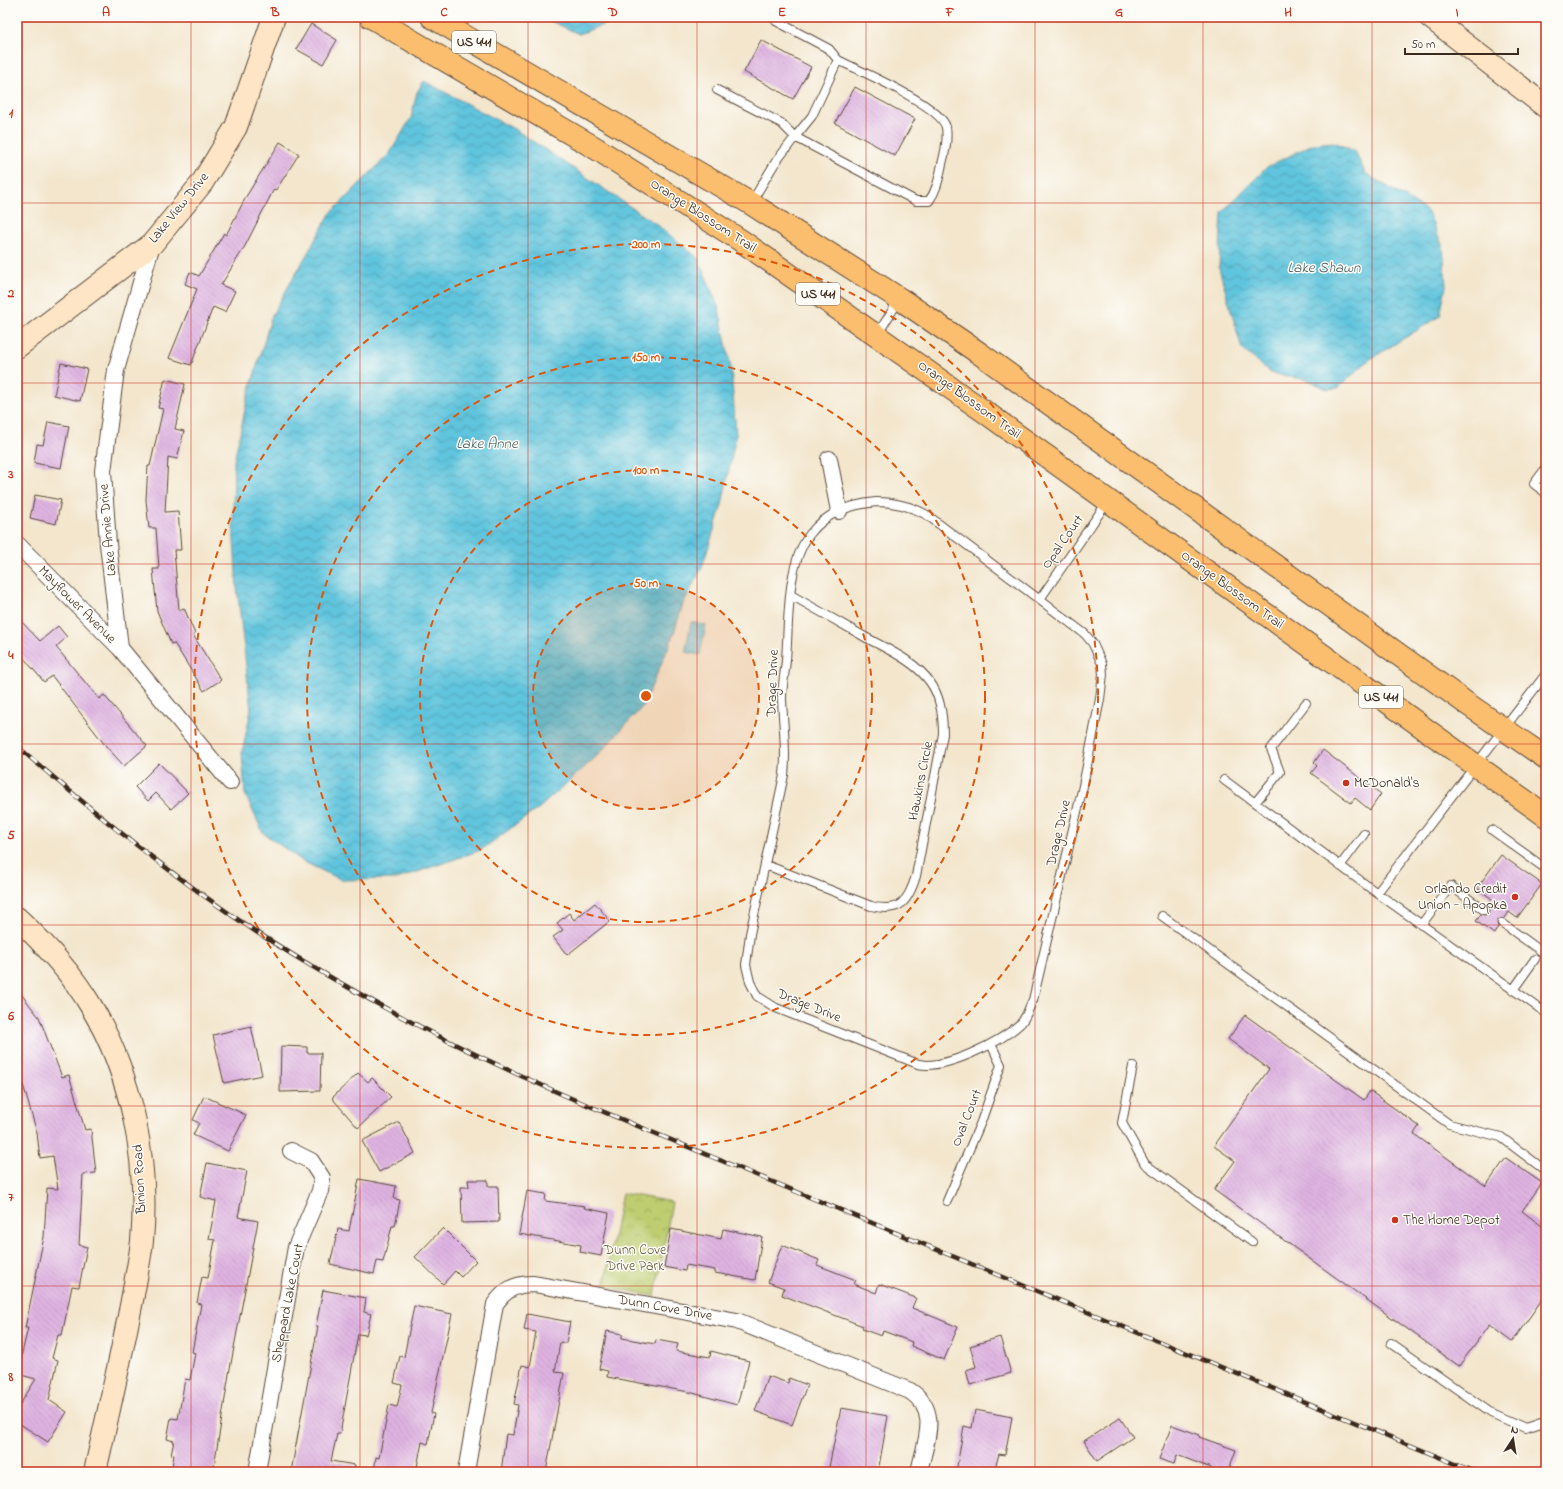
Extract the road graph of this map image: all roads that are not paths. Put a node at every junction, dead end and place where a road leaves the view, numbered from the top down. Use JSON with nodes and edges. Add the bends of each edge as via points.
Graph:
{"nodes":[{"id":1,"x":274,"y":17,"type":"edge"},
{"id":2,"x":371,"y":17,"type":"edge"},
{"id":3,"x":432,"y":17,"type":"edge"},
{"id":4,"x":1430,"y":17,"type":"edge"},
{"id":5,"x":776,"y":21,"type":"dead end"},
{"id":6,"x":838,"y":60,"type":"junction"},
{"id":7,"x":718,"y":90,"type":"dead end"},
{"id":8,"x":1546,"y":107,"type":"edge"},
{"id":9,"x":795,"y":137,"type":"junction"},
{"id":10,"x":750,"y":203,"type":"junction"},
{"id":11,"x":152,"y":244,"type":"junction"},
{"id":12,"x":900,"y":299,"type":"junction"},
{"id":13,"x":877,"y":335,"type":"junction"},
{"id":14,"x":17,"y":347,"type":"edge"},
{"id":15,"x":829,"y":459,"type":"dead end"},
{"id":16,"x":1546,"y":468,"type":"edge"},
{"id":17,"x":1546,"y":493,"type":"edge"},
{"id":18,"x":1108,"y":501,"type":"junction"},
{"id":19,"x":839,"y":511,"type":"junction"},
{"id":20,"x":17,"y":544,"type":"edge"},
{"id":21,"x":791,"y":595,"type":"junction"},
{"id":22,"x":1040,"y":599,"type":"junction"},
{"id":23,"x":120,"y":648,"type":"junction"},
{"id":24,"x":1546,"y":674,"type":"edge"},
{"id":25,"x":1306,"y":704,"type":"dead end"},
{"id":26,"x":1504,"y":729,"type":"junction"},
{"id":27,"x":1546,"y":758,"type":"edge"},
{"id":28,"x":1475,"y":765,"type":"junction"},
{"id":29,"x":1224,"y":780,"type":"dead end"},
{"id":30,"x":230,"y":782,"type":"dead end"},
{"id":31,"x":1255,"y":803,"type":"junction"},
{"id":32,"x":1546,"y":816,"type":"edge"},
{"id":33,"x":1492,"y":830,"type":"dead end"},
{"id":34,"x":1364,"y":834,"type":"dead end"},
{"id":35,"x":766,"y":865,"type":"junction"},
{"id":36,"x":1340,"y":866,"type":"junction"},
{"id":37,"x":1546,"y":869,"type":"edge"},
{"id":38,"x":1377,"y":894,"type":"junction"},
{"id":39,"x":1484,"y":910,"type":"dead end"},
{"id":40,"x":1162,"y":916,"type":"dead end"},
{"id":41,"x":17,"y":918,"type":"edge"},
{"id":42,"x":1502,"y":923,"type":"dead end"},
{"id":43,"x":1421,"y":925,"type":"junction"},
{"id":44,"x":1541,"y":951,"type":"dead end"},
{"id":45,"x":1535,"y":959,"type":"dead end"},
{"id":46,"x":1513,"y":990,"type":"junction"},
{"id":47,"x":1546,"y":1013,"type":"edge"},
{"id":48,"x":991,"y":1044,"type":"junction"},
{"id":49,"x":1133,"y":1066,"type":"dead end"},
{"id":50,"x":291,"y":1151,"type":"dead end"},
{"id":51,"x":1546,"y":1170,"type":"edge"},
{"id":52,"x":947,"y":1202,"type":"dead end"},
{"id":53,"x":1252,"y":1242,"type":"dead end"},
{"id":54,"x":1391,"y":1343,"type":"dead end"},
{"id":55,"x":1546,"y":1421,"type":"edge"},
{"id":56,"x":95,"y":1472,"type":"edge"},
{"id":57,"x":257,"y":1472,"type":"edge"},
{"id":58,"x":466,"y":1472,"type":"edge"},
{"id":59,"x":919,"y":1472,"type":"edge"}],
"edges":[{"from":1,"to":11,"type":"main road","name":"Lake View Drive","via":[[236,127],[202,183]]},
{"from":2,"to":13,"type":"main road","name":"Orange Blossom Trail","number":"US 441","via":[[650,182],[740,240]]},
{"from":3,"to":10,"type":"main road","number":"US 441"},
{"from":4,"to":8,"type":"main road"},
{"from":5,"to":6,"type":"lane","via":[[829,49]]},
{"from":6,"to":9,"type":"lane","via":[[812,116]]},
{"from":6,"to":9,"type":"lane","via":[[918,100],[943,121],[946,138],[936,192],[930,201],[916,201]]},
{"from":7,"to":9,"type":"lane","via":[[781,124]]},
{"from":9,"to":10,"type":"lane"},
{"from":10,"to":12,"type":"main road","number":"US 441"},
{"from":11,"to":14,"type":"main road","name":"Lake View Drive"},
{"from":11,"to":23,"type":"street","name":"Lake Annie Drive","via":[[116,370],[103,471],[108,544]]},
{"from":12,"to":13,"type":"lane"},
{"from":12,"to":26,"type":"main road","number":"US 441"},
{"from":13,"to":18,"type":"main road","name":"Orange Blossom Trail","number":"US 441"},
{"from":15,"to":19,"type":"street"},
{"from":16,"to":17,"type":"lane","via":[[1534,484]]},
{"from":18,"to":22,"type":"lane","name":"Opal Court"},
{"from":18,"to":28,"type":"main road","name":"Orange Blossom Trail","number":"US 441"},
{"from":19,"to":21,"type":"lane","name":"Drage Drive","via":[[820,524],[801,548],[795,566]]},
{"from":19,"to":22,"type":"lane","name":"Drage Drive","via":[[876,502],[899,503],[916,508]]},
{"from":20,"to":23,"type":"street","name":"Mayflower Avenue"},
{"from":21,"to":35,"type":"lane","name":"Drage Drive","via":[[782,697],[785,766]]},
{"from":21,"to":35,"type":"lane","name":"Hawkins Circle","via":[[897,654],[919,670],[936,693],[943,718],[943,734],[916,876],[910,892],[900,906],[888,909],[871,906]]},
{"from":22,"to":48,"type":"lane","name":"Drage Drive","via":[[1085,634],[1099,653],[1103,674],[1083,786],[1033,1000],[1021,1024]]},
{"from":23,"to":30,"type":"street"},
{"from":24,"to":26,"type":"lane"},
{"from":25,"to":31,"type":"lane","via":[[1271,749],[1280,772]]},
{"from":26,"to":27,"type":"main road","number":"US 441"},
{"from":26,"to":28,"type":"lane"},
{"from":28,"to":32,"type":"main road","name":"Orange Blossom Trail","number":"US 441"},
{"from":28,"to":38,"type":"lane"},
{"from":29,"to":31,"type":"lane"},
{"from":31,"to":36,"type":"lane"},
{"from":33,"to":37,"type":"lane"},
{"from":34,"to":36,"type":"lane"},
{"from":35,"to":48,"type":"lane","name":"Drage Drive","via":[[746,959],[750,982],[760,999],[776,1008],[925,1066],[954,1061]]},
{"from":36,"to":38,"type":"lane"},
{"from":38,"to":43,"type":"lane"},
{"from":39,"to":43,"type":"lane","via":[[1449,889]]},
{"from":40,"to":51,"type":"lane","via":[[1449,1124],[1501,1137]]},
{"from":41,"to":56,"type":"main road","name":"Binion Road","via":[[62,966],[91,1005],[114,1051],[129,1098],[141,1150],[142,1242],[126,1332]]},
{"from":42,"to":44,"type":"lane"},
{"from":43,"to":46,"type":"lane"},
{"from":45,"to":46,"type":"lane"},
{"from":46,"to":47,"type":"lane"},
{"from":48,"to":52,"type":"lane","name":"Oval Court","via":[[1001,1065],[981,1122]]},
{"from":49,"to":53,"type":"lane","via":[[1122,1123],[1145,1164]]},
{"from":50,"to":57,"type":"street","name":"Sheppard Lake Court","via":[[311,1161],[322,1178],[320,1191],[296,1246]]},
{"from":54,"to":55,"type":"lane","via":[[1491,1414],[1525,1428]]},
{"from":58,"to":59,"type":"street","name":"Dunn Cove Drive","via":[[495,1304],[502,1294],[511,1288],[522,1284],[534,1284],[737,1320],[910,1391],[925,1404],[929,1422]]}]}
